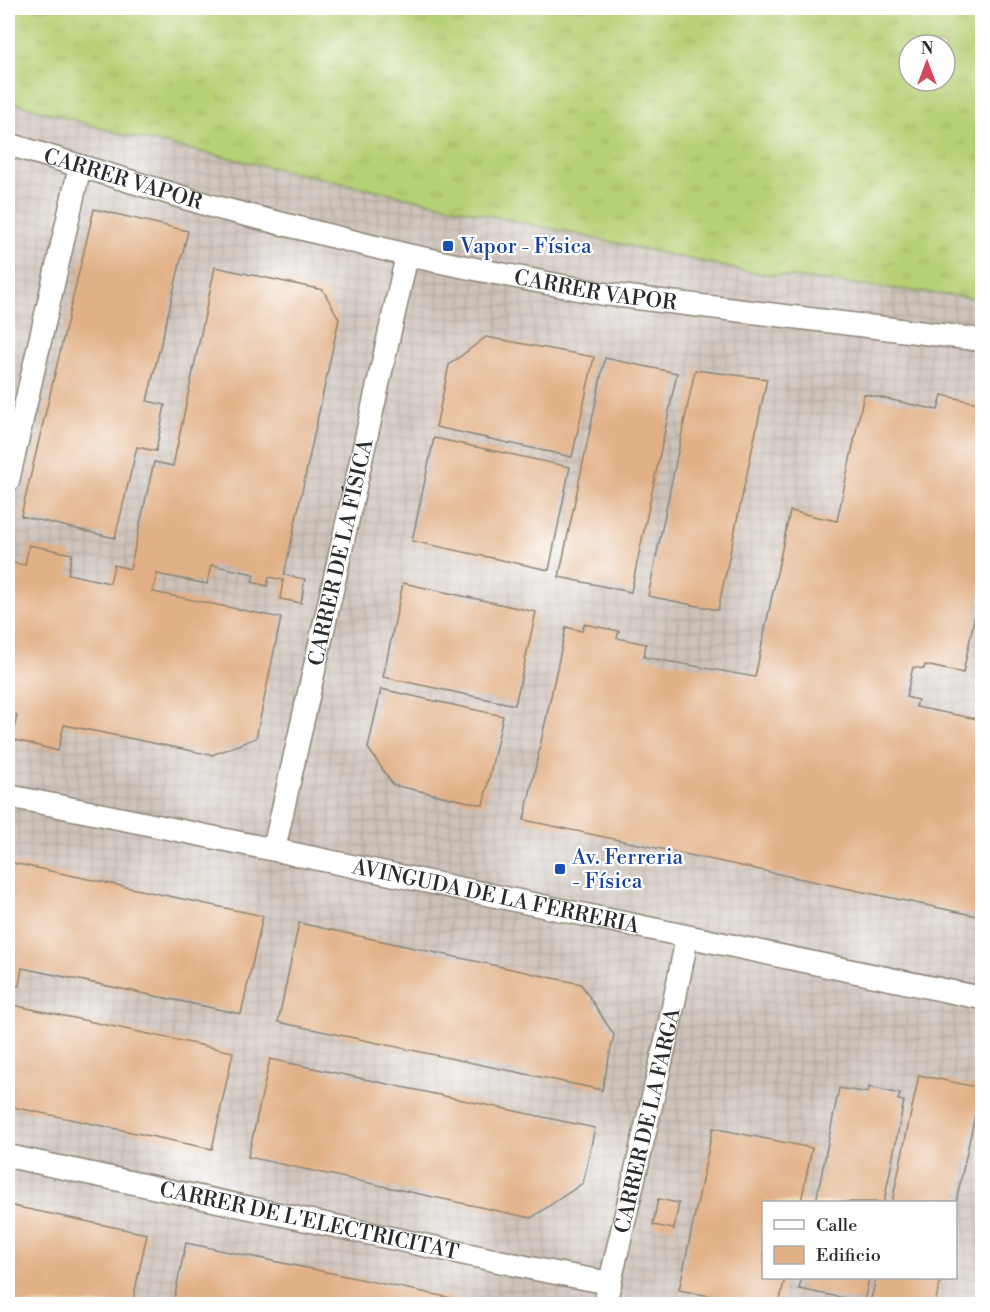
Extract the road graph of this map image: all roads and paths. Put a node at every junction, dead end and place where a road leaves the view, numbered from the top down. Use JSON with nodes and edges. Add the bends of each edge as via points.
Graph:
{"nodes":[{"id":1,"x":8,"y":144,"type":"edge"},
{"id":2,"x":80,"y":166,"type":"junction"},
{"id":3,"x":407,"y":255,"type":"junction"},
{"id":4,"x":982,"y":340,"type":"edge"},
{"id":5,"x":8,"y":481,"type":"edge"},
{"id":6,"x":8,"y":796,"type":"edge"},
{"id":7,"x":274,"y":849,"type":"junction"},
{"id":8,"x":687,"y":938,"type":"junction"},
{"id":9,"x":982,"y":998,"type":"edge"},
{"id":10,"x":8,"y":1156,"type":"edge"},
{"id":11,"x":608,"y":1294,"type":"edge"}],
"edges":[{"from":1,"to":2,"type":"street","name":"CARRER VAPOR"},
{"from":2,"to":3,"type":"street","name":"CARRER VAPOR","via":[[215,207]]},
{"from":2,"to":5,"type":"street"},
{"from":3,"to":4,"type":"street","name":"CARRER VAPOR","via":[[604,294]]},
{"from":3,"to":7,"type":"street","name":"CARRER DE LA FÍSICA"},
{"from":6,"to":7,"type":"street","name":"AVINGUDA DE LA FERRERIA"},
{"from":7,"to":8,"type":"street","name":"AVINGUDA DE LA FERRERIA"},
{"from":8,"to":9,"type":"street","name":"AVINGUDA DE LA FERRERIA"},
{"from":8,"to":11,"type":"street","name":"CARRER DE LA FARGA"},
{"from":10,"to":11,"type":"street","name":"CARRER DE L'ELECTRICITAT","via":[[540,1270]]}]}
